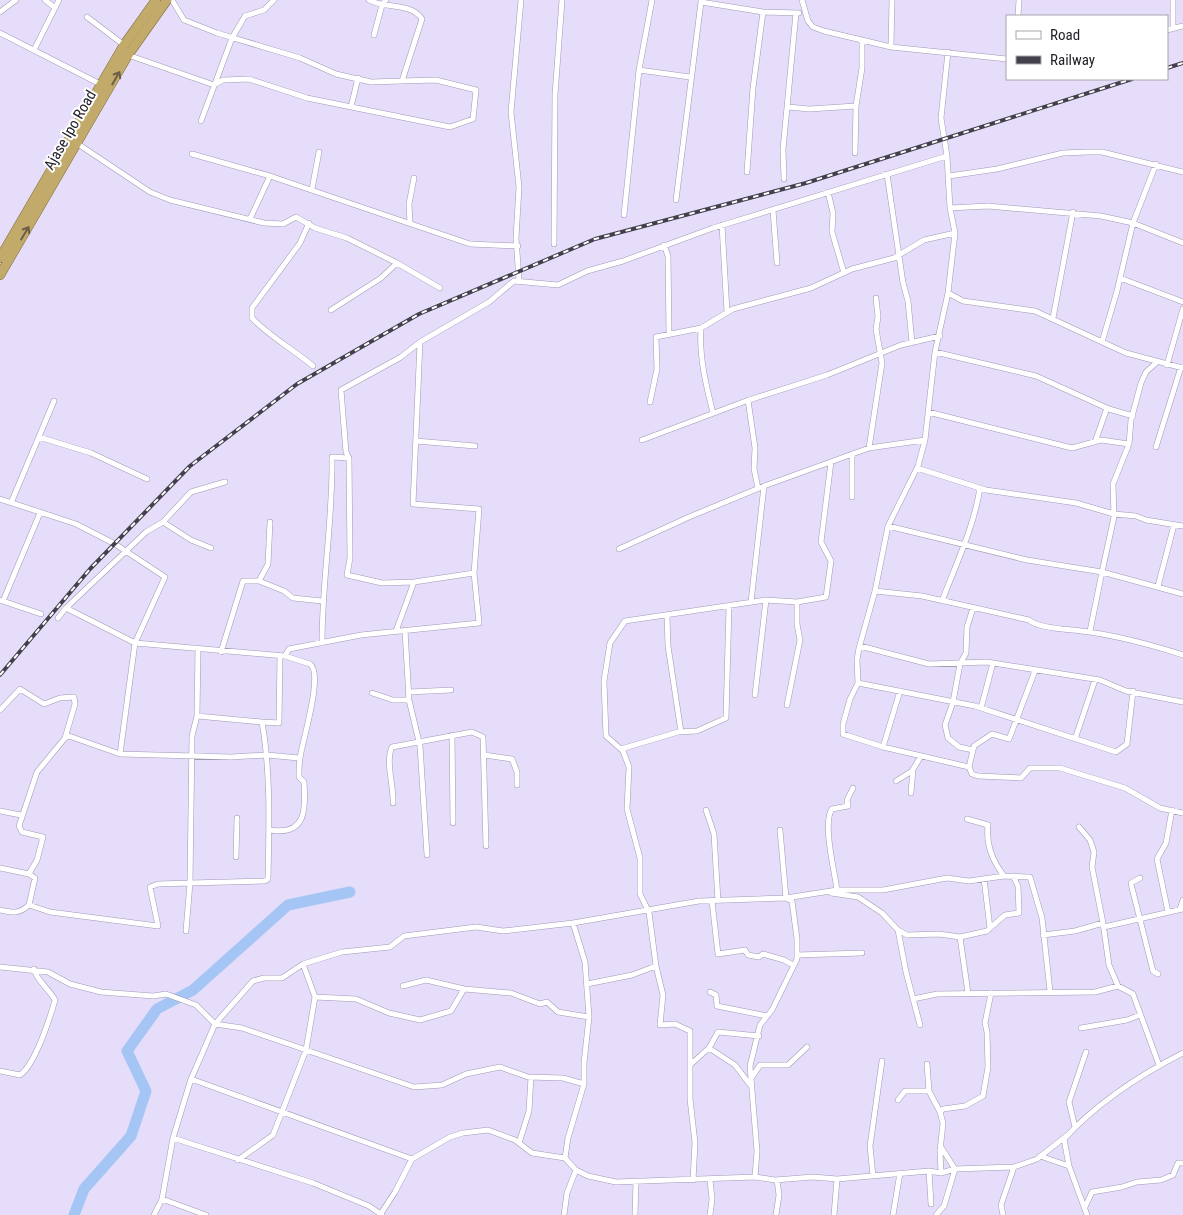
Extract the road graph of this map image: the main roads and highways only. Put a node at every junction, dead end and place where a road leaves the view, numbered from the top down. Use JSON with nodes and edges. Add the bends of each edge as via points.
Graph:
{"nodes":[{"id":1,"x":156,"y":0,"type":"edge"},
{"id":2,"x":167,"y":0,"type":"edge"},
{"id":3,"x":0,"y":258,"type":"edge"},
{"id":4,"x":0,"y":275,"type":"edge"}],
"edges":[{"from":1,"to":3,"type":"highway","name":"Ajase Ipo Road","via":[[124,45]]},
{"from":4,"to":2,"type":"highway","name":"Ajase Ipo Road","one_way":true,"via":[[128,55]]}]}
